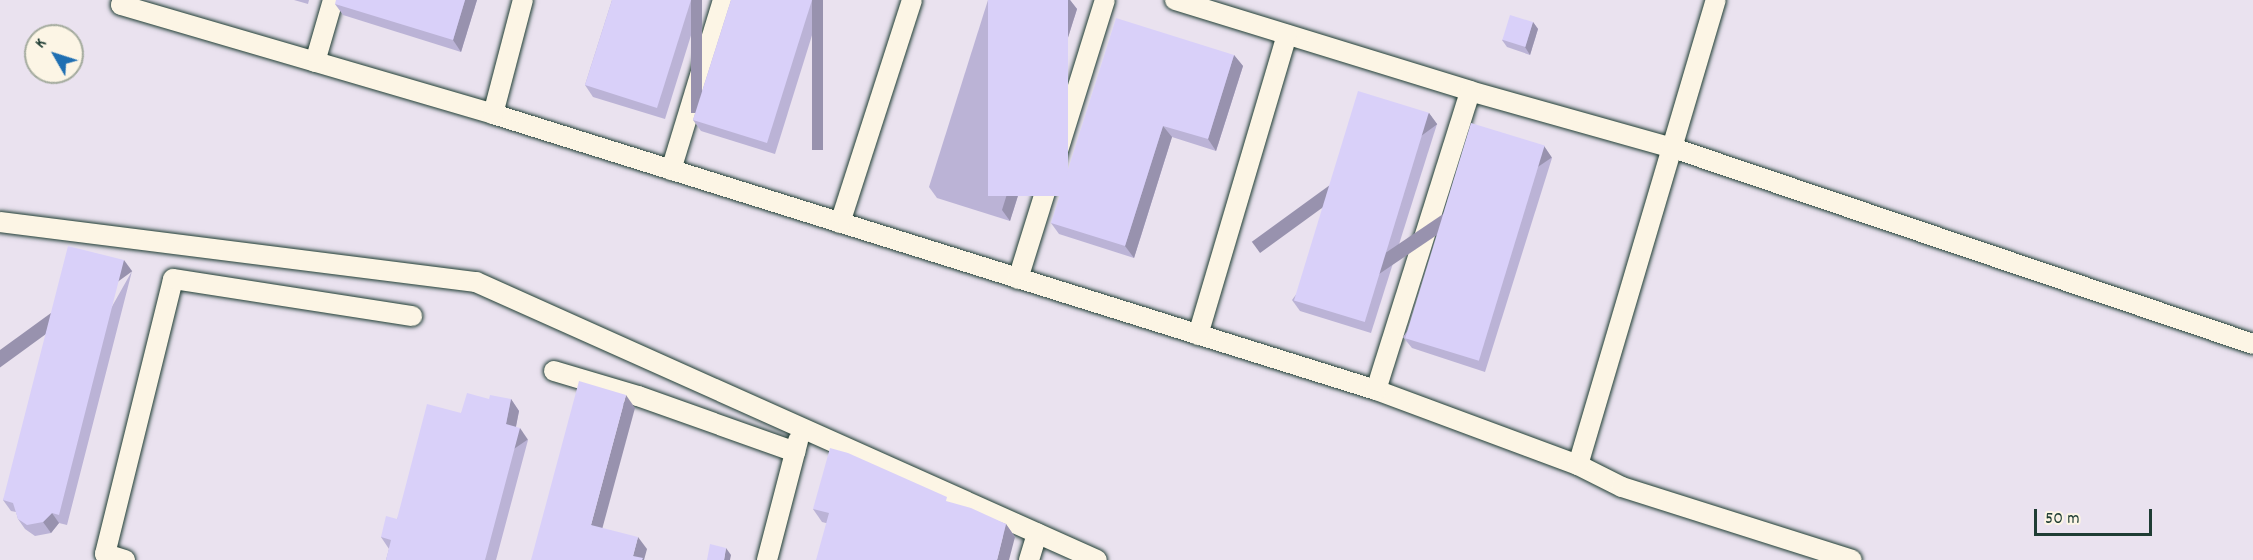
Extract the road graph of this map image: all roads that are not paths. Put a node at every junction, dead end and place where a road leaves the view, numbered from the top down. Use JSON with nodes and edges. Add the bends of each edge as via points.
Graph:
{"nodes":[{"id":1,"x":123,"y":0,"type":"edge"},
{"id":2,"x":333,"y":0,"type":"edge"},
{"id":3,"x":523,"y":0,"type":"edge"},
{"id":4,"x":723,"y":0,"type":"edge"},
{"id":5,"x":912,"y":0,"type":"edge"},
{"id":6,"x":1106,"y":0,"type":"edge"},
{"id":7,"x":1175,"y":0,"type":"edge"},
{"id":8,"x":1716,"y":0,"type":"edge"},
{"id":9,"x":1287,"y":35,"type":"junction"},
{"id":10,"x":315,"y":62,"type":"junction"},
{"id":11,"x":1470,"y":91,"type":"junction"},
{"id":12,"x":493,"y":114,"type":"junction"},
{"id":13,"x":1673,"y":148,"type":"junction"},
{"id":14,"x":671,"y":170,"type":"junction"},
{"id":15,"x":0,"y":222,"type":"edge"},
{"id":16,"x":840,"y":223,"type":"junction"},
{"id":17,"x":1018,"y":279,"type":"junction"},
{"id":18,"x":412,"y":316,"type":"dead end"},
{"id":19,"x":1198,"y":335,"type":"junction"},
{"id":20,"x":2253,"y":344,"type":"edge"},
{"id":21,"x":554,"y":371,"type":"dead end"},
{"id":22,"x":1376,"y":390,"type":"junction"},
{"id":23,"x":802,"y":426,"type":"junction"},
{"id":24,"x":795,"y":452,"type":"junction"},
{"id":25,"x":1578,"y":465,"type":"junction"},
{"id":26,"x":1037,"y":532,"type":"junction"},
{"id":27,"x":124,"y":560,"type":"edge"},
{"id":28,"x":767,"y":560,"type":"edge"},
{"id":29,"x":1029,"y":560,"type":"edge"},
{"id":30,"x":1097,"y":560,"type":"edge"},
{"id":31,"x":1852,"y":560,"type":"edge"}],
"edges":[{"from":1,"to":10,"type":"street","via":[[121,5]]},
{"from":2,"to":10,"type":"street"},
{"from":3,"to":12,"type":"street"},
{"from":4,"to":14,"type":"street"},
{"from":5,"to":16,"type":"street"},
{"from":6,"to":17,"type":"street"},
{"from":7,"to":9,"type":"street"},
{"from":8,"to":13,"type":"street"},
{"from":9,"to":11,"type":"street"},
{"from":9,"to":19,"type":"street"},
{"from":10,"to":12,"type":"street"},
{"from":11,"to":13,"type":"street"},
{"from":11,"to":22,"type":"street"},
{"from":12,"to":14,"type":"street"},
{"from":13,"to":20,"type":"street"},
{"from":13,"to":25,"type":"street"},
{"from":14,"to":16,"type":"street"},
{"from":15,"to":23,"type":"street","via":[[476,282]]},
{"from":16,"to":17,"type":"street"},
{"from":17,"to":19,"type":"street"},
{"from":18,"to":27,"type":"street","via":[[173,279],[105,554]]},
{"from":19,"to":22,"type":"street"},
{"from":21,"to":24,"type":"street","via":[[638,396]]},
{"from":22,"to":25,"type":"street"},
{"from":23,"to":24,"type":"street"},
{"from":23,"to":26,"type":"street"},
{"from":24,"to":28,"type":"street"},
{"from":25,"to":31,"type":"street","via":[[1622,487]]},
{"from":26,"to":29,"type":"street"},
{"from":26,"to":30,"type":"street"}]}
